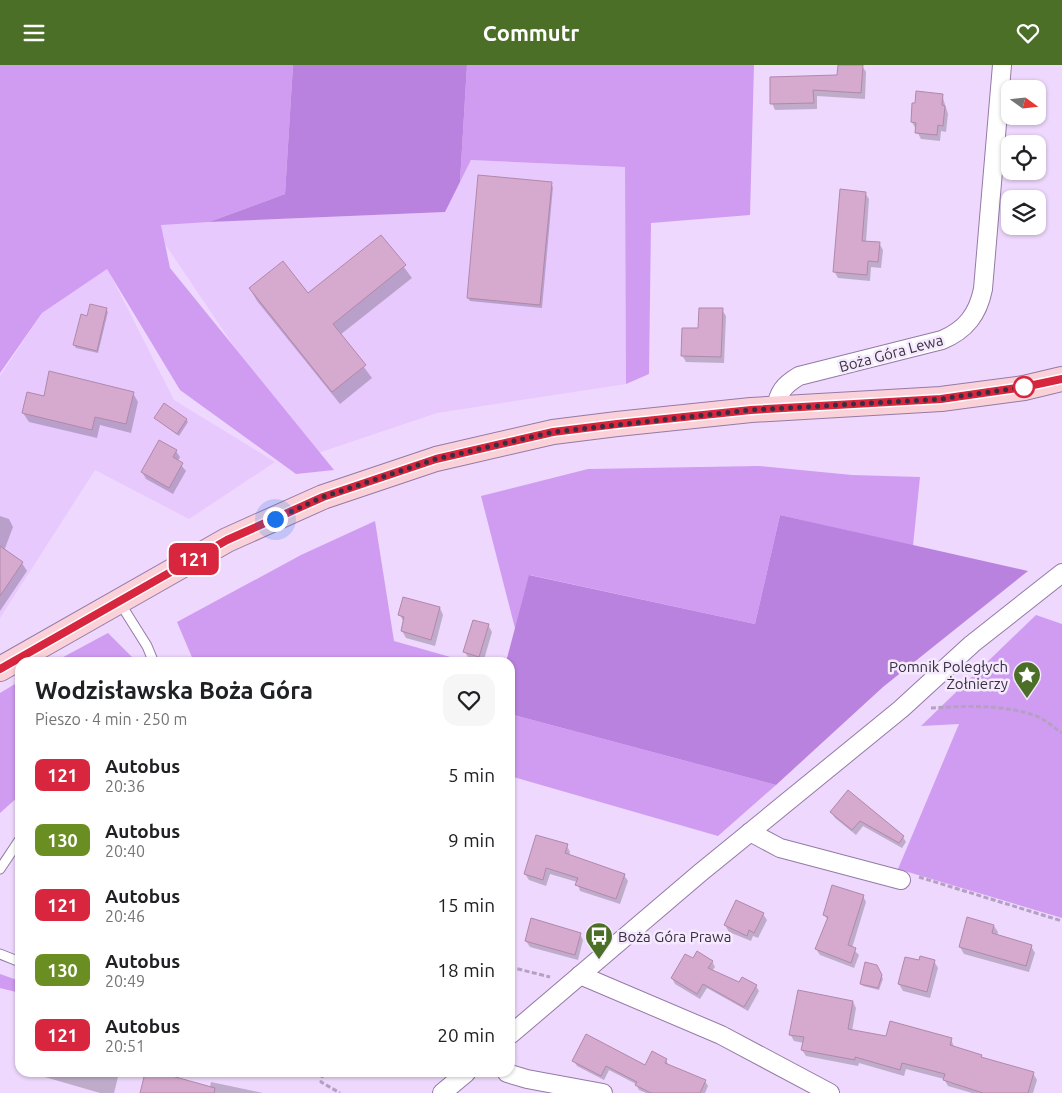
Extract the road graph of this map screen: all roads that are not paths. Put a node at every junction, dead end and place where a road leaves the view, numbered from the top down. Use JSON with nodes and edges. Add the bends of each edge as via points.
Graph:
{"nodes":[{"id":1,"x":1002,"y":65,"type":"edge"},
{"id":2,"x":1062,"y":379,"type":"edge"},
{"id":3,"x":776,"y":409,"type":"junction"},
{"id":4,"x":1062,"y":573,"type":"edge"},
{"id":5,"x":120,"y":602,"type":"junction"},
{"id":6,"x":21,"y":657,"type":"edge"},
{"id":7,"x":152,"y":657,"type":"edge"},
{"id":8,"x":15,"y":661,"type":"edge"},
{"id":9,"x":0,"y":669,"type":"edge"},
{"id":10,"x":750,"y":832,"type":"junction"},
{"id":11,"x":15,"y":846,"type":"edge"},
{"id":12,"x":0,"y":869,"type":"edge"},
{"id":13,"x":901,"y":880,"type":"dead end"},
{"id":14,"x":0,"y":954,"type":"edge"},
{"id":15,"x":15,"y":960,"type":"edge"},
{"id":16,"x":576,"y":979,"type":"junction"},
{"id":17,"x":515,"y":1031,"type":"edge"},
{"id":18,"x":515,"y":1075,"type":"edge"},
{"id":19,"x":461,"y":1077,"type":"edge"},
{"id":20,"x":442,"y":1093,"type":"edge"},
{"id":21,"x":602,"y":1093,"type":"edge"},
{"id":22,"x":830,"y":1093,"type":"edge"}],
"edges":[{"from":1,"to":3,"type":"street","name":"Boża Góra Lewa","via":[[983,289],[980,304],[970,321],[956,334],[942,340],[799,376],[786,383],[780,391]]},
{"from":2,"to":3,"type":"main road","via":[[941,399]]},
{"from":3,"to":5,"type":"main road","via":[[553,432],[436,459],[323,497],[227,540]]},
{"from":4,"to":10,"type":"street","via":[[972,644],[901,709]]},
{"from":5,"to":6,"type":"main road"},
{"from":5,"to":7,"type":"lane"},
{"from":8,"to":9,"type":"main road"},
{"from":10,"to":13,"type":"street","via":[[780,848]]},
{"from":10,"to":16,"type":"street"},
{"from":11,"to":12,"type":"lane"},
{"from":14,"to":15,"type":"lane"},
{"from":16,"to":17,"type":"street"},
{"from":16,"to":22,"type":"street","via":[[721,1035]]},
{"from":18,"to":21,"type":"street"},
{"from":19,"to":20,"type":"street"}]}
